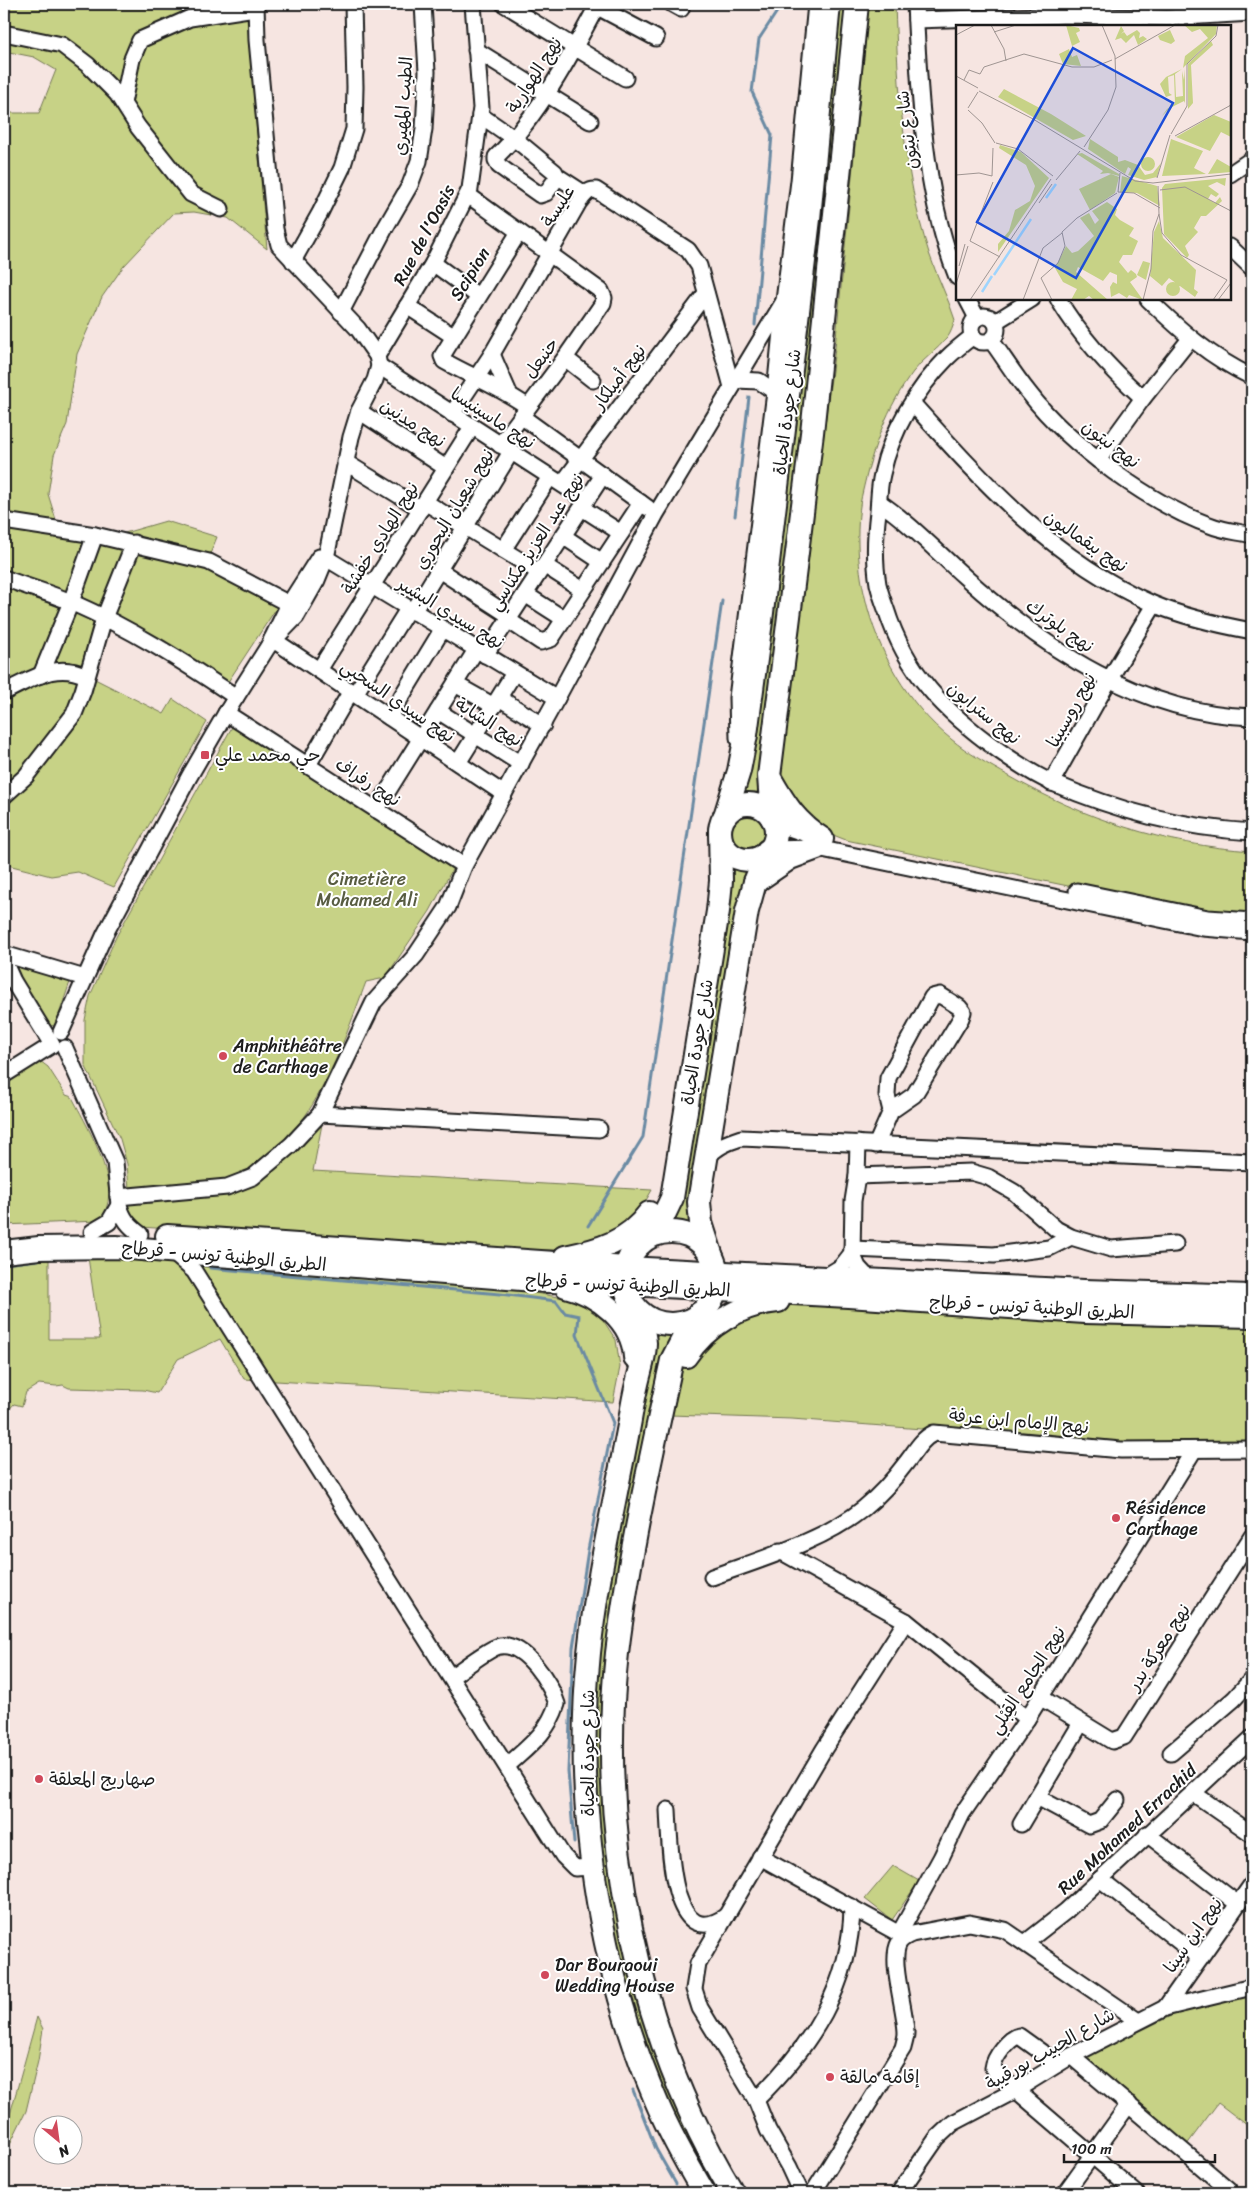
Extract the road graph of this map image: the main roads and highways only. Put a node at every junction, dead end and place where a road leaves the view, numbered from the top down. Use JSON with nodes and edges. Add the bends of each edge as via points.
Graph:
{"nodes":[{"id":1,"x":829,"y":4,"type":"edge"},
{"id":2,"x":857,"y":4,"type":"edge"},
{"id":3,"x":769,"y":776,"type":"junction"},
{"id":4,"x":773,"y":820,"type":"junction"},
{"id":5,"x":722,"y":823,"type":"junction"},
{"id":6,"x":768,"y":850,"type":"junction"},
{"id":7,"x":755,"y":882,"type":"junction"},
{"id":8,"x":682,"y":1142,"type":"junction"},
{"id":9,"x":704,"y":1234,"type":"junction"},
{"id":10,"x":4,"y":1237,"type":"edge"},
{"id":11,"x":640,"y":1244,"type":"junction"},
{"id":12,"x":4,"y":1252,"type":"edge"},
{"id":13,"x":543,"y":1272,"type":"junction"},
{"id":14,"x":714,"y":1273,"type":"junction"},
{"id":15,"x":740,"y":1273,"type":"junction"},
{"id":16,"x":627,"y":1284,"type":"junction"},
{"id":17,"x":848,"y":1296,"type":"junction"},
{"id":18,"x":1252,"y":1296,"type":"edge"},
{"id":19,"x":700,"y":1313,"type":"junction"},
{"id":20,"x":1252,"y":1316,"type":"edge"},
{"id":21,"x":637,"y":1382,"type":"junction"},
{"id":22,"x":666,"y":1388,"type":"junction"},
{"id":23,"x":704,"y":2193,"type":"edge"},
{"id":24,"x":733,"y":2193,"type":"edge"}],
"edges":[{"from":1,"to":5,"type":"highway","name":"شارع جودة الحياة","via":[[784,444],[746,735],[739,771]]},
{"from":2,"to":3,"type":"highway","name":"شارع جودة الحياة","via":[[813,423]]},
{"from":3,"to":4,"type":"highway","name":"شارع جودة الحياة"},
{"from":3,"to":7,"type":"highway","via":[[790,812],[819,844],[790,858]]},
{"from":4,"to":5,"type":"highway","via":[[753,804],[737,806]]},
{"from":4,"to":6,"type":"highway","name":"شارع جودة الحياة","via":[[776,832]]},
{"from":5,"to":6,"type":"highway","via":[[724,846],[736,857],[752,859]]},
{"from":5,"to":8,"type":"highway","name":"شارع جودة الحياة","via":[[718,911]]},
{"from":6,"to":7,"type":"highway","name":"شارع جودة الحياة"},
{"from":7,"to":9,"type":"highway","name":"شارع جودة الحياة","via":[[747,911],[698,1202]]},
{"from":8,"to":11,"type":"highway","name":"شارع جودة الحياة","via":[[672,1198],[662,1219]]},
{"from":8,"to":13,"type":"highway","via":[[659,1199],[636,1228],[617,1242]]},
{"from":9,"to":14,"type":"highway","name":"شارع جودة الحياة"},
{"from":9,"to":15,"type":"highway"},
{"from":10,"to":13,"type":"highway","name":"الطريق الوطنية تونس - قرطاج","via":[[39,1233],[140,1234]]},
{"from":11,"to":14,"type":"highway","via":[[665,1232],[692,1237],[704,1245]]},
{"from":11,"to":16,"type":"highway","name":"شارع جودة الحياة","via":[[631,1255]]},
{"from":12,"to":13,"type":"highway","name":"الطريق الوطنية تونس - قرطاج","via":[[108,1247]]},
{"from":13,"to":16,"type":"highway","name":"الطريق الوطنية تونس - قرطاج"},
{"from":13,"to":21,"type":"highway","via":[[602,1302],[614,1312],[632,1342]]},
{"from":14,"to":15,"type":"highway","name":"الطريق الوطنية تونس - قرطاج"},
{"from":14,"to":16,"type":"highway","name":"الطريق الوطنية تونس - قرطاج"},
{"from":14,"to":17,"type":"highway","name":"الطريق الوطنية تونس - قرطاج"},
{"from":14,"to":19,"type":"highway","name":"شارع جودة الحياة","via":[[710,1302]]},
{"from":15,"to":18,"type":"highway","name":"الطريق الوطنية تونس - قرطاج","via":[[1084,1291]]},
{"from":16,"to":19,"type":"highway","via":[[646,1316],[668,1324],[685,1321]]},
{"from":16,"to":21,"type":"highway","name":"شارع جودة الحياة","via":[[645,1341]]},
{"from":17,"to":20,"type":"highway","name":"الطريق الوطنية تونس - قرطاج","via":[[1085,1312]]},
{"from":17,"to":22,"type":"highway","via":[[766,1302],[747,1307],[709,1329],[692,1346]]},
{"from":19,"to":22,"type":"highway","name":"شارع جودة الحياة","via":[[672,1360]]},
{"from":21,"to":23,"type":"highway","name":"شارع جودة الحياة","via":[[589,1653],[585,1780],[593,1867],[608,1949],[634,2043],[657,2103]]},
{"from":22,"to":24,"type":"highway","name":"شارع جودة الحياة","via":[[633,1551],[617,1655],[613,1719],[615,1821],[619,1862],[658,2032],[680,2092]]}]}
